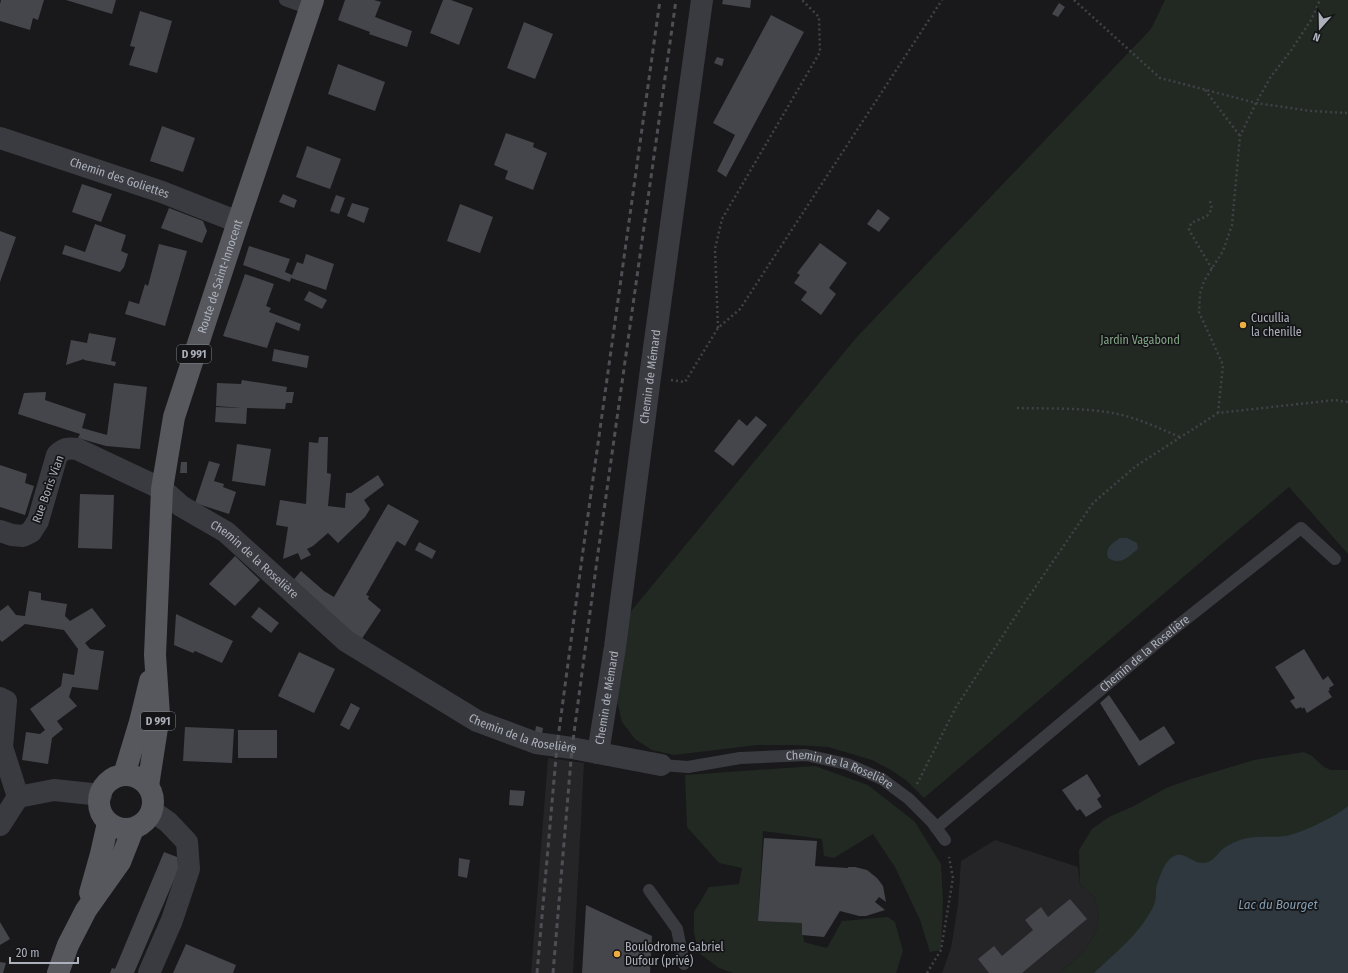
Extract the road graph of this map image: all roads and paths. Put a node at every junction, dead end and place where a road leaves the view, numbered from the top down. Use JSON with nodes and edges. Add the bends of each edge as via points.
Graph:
{"nodes":[{"id":1,"x":285,"y":0,"type":"edge"},
{"id":2,"x":702,"y":0,"type":"edge"},
{"id":3,"x":802,"y":0,"type":"edge"},
{"id":4,"x":942,"y":0,"type":"edge"},
{"id":5,"x":1074,"y":0,"type":"edge"},
{"id":6,"x":1320,"y":0,"type":"edge"},
{"id":7,"x":311,"y":4,"type":"edge"},
{"id":8,"x":1205,"y":90,"type":"junction"},
{"id":9,"x":1256,"y":103,"type":"junction"},
{"id":10,"x":1348,"y":112,"type":"edge"},
{"id":11,"x":1240,"y":136,"type":"junction"},
{"id":12,"x":0,"y":138,"type":"edge"},
{"id":13,"x":1210,"y":201,"type":"dead end"},
{"id":14,"x":238,"y":222,"type":"junction"},
{"id":15,"x":1212,"y":269,"type":"junction"},
{"id":16,"x":718,"y":328,"type":"junction"},
{"id":17,"x":650,"y":377,"type":"junction"},
{"id":18,"x":1348,"y":402,"type":"edge"},
{"id":19,"x":1017,"y":408,"type":"dead end"},
{"id":20,"x":1218,"y":413,"type":"junction"},
{"id":21,"x":1180,"y":437,"type":"junction"},
{"id":22,"x":162,"y":489,"type":"junction"},
{"id":23,"x":0,"y":531,"type":"edge"},
{"id":24,"x":1335,"y":559,"type":"dead end"},
{"id":25,"x":156,"y":655,"type":"junction"},
{"id":26,"x":0,"y":698,"type":"edge"},
{"id":27,"x":598,"y":753,"type":"junction"},
{"id":28,"x":661,"y":764,"type":"joint"},
{"id":29,"x":124,"y":776,"type":"junction"},
{"id":30,"x":148,"y":786,"type":"junction"},
{"id":31,"x":101,"y":795,"type":"junction"},
{"id":32,"x":18,"y":797,"type":"junction"},
{"id":33,"x":909,"y":798,"type":"junction"},
{"id":34,"x":152,"y":811,"type":"junction"},
{"id":35,"x":108,"y":823,"type":"junction"},
{"id":36,"x":0,"y":824,"type":"edge"},
{"id":37,"x":133,"y":828,"type":"junction"},
{"id":38,"x":936,"y":828,"type":"junction"},
{"id":39,"x":945,"y":840,"type":"joint"},
{"id":40,"x":649,"y":890,"type":"dead end"},
{"id":41,"x":86,"y":910,"type":"junction"},
{"id":42,"x":684,"y":964,"type":"dead end"},
{"id":43,"x":58,"y":973,"type":"edge"},
{"id":44,"x":149,"y":973,"type":"edge"},
{"id":45,"x":928,"y":973,"type":"edge"}],
"edges":[{"from":1,"to":7,"type":"lane"},
{"from":2,"to":17,"type":"street","name":"Chemin de Mémard"},
{"from":3,"to":16,"type":"path","via":[[819,17],[820,52],[722,219],[715,249]]},
{"from":4,"to":16,"type":"path","via":[[740,309]]},
{"from":5,"to":8,"type":"path","via":[[1160,78]]},
{"from":6,"to":9,"type":"path","via":[[1292,49],[1270,78]]},
{"from":7,"to":14,"type":"main road","name":"Route de Saint-Innocent","number":"D 991"},
{"from":8,"to":9,"type":"path"},
{"from":8,"to":11,"type":"path"},
{"from":9,"to":10,"type":"path","via":[[1311,111]]},
{"from":9,"to":11,"type":"path"},
{"from":11,"to":15,"type":"path","via":[[1232,225],[1223,251]]},
{"from":12,"to":14,"type":"street","name":"Chemin des Goliettes","via":[[162,192]]},
{"from":13,"to":15,"type":"path","via":[[1212,209],[1207,216],[1191,223],[1189,230]]},
{"from":14,"to":22,"type":"main road","name":"Route de Saint-Innocent","number":"D 991","via":[[174,418]]},
{"from":15,"to":20,"type":"path","via":[[1204,281],[1200,294],[1199,312],[1223,365]]},
{"from":16,"to":17,"type":"path","via":[[685,382]]},
{"from":17,"to":27,"type":"street","name":"Chemin de Mémard","via":[[615,647]]},
{"from":18,"to":20,"type":"path","via":[[1336,400]]},
{"from":19,"to":21,"type":"path","via":[[1095,411],[1122,415]]},
{"from":20,"to":21,"type":"path"},
{"from":21,"to":33,"type":"path","via":[[1136,466],[1094,503],[1020,608],[956,707]]},
{"from":22,"to":23,"type":"street","name":"Rue Boris Vian","via":[[77,449],[67,448],[57,455],[38,521],[31,532],[23,536]]},
{"from":22,"to":25,"type":"main road","name":"Route de Saint-Innocent","number":"D 991"},
{"from":22,"to":27,"type":"street","name":"Chemin de la Roselière","via":[[180,506],[226,532],[346,641],[477,721],[536,743]]},
{"from":24,"to":38,"type":"lane","name":"Chemin de la Roselière","via":[[1302,528],[1171,631]]},
{"from":25,"to":29,"type":"main road","name":"Route de Saint-Innocent","number":"D 991"},
{"from":25,"to":30,"type":"main road","name":"Route de Saint-Innocent","number":"D 991","via":[[159,715]]},
{"from":26,"to":32,"type":"street","via":[[6,701],[2,747]]},
{"from":27,"to":28,"type":"street","name":"Chemin de la Roselière"},
{"from":28,"to":33,"type":"lane","name":"Chemin de la Roselière","via":[[688,767],[740,758],[806,755],[846,764],[882,779]]},
{"from":29,"to":30,"type":"main road","via":[[133,776]]},
{"from":29,"to":31,"type":"main road","via":[[108,782]]},
{"from":30,"to":34,"type":"main road","via":[[154,803]]},
{"from":31,"to":32,"type":"street","via":[[54,790]]},
{"from":31,"to":35,"type":"main road","via":[[99,807]]},
{"from":32,"to":36,"type":"street"},
{"from":33,"to":38,"type":"lane","name":"Chemin de la Roselière"},
{"from":34,"to":37,"type":"main road","via":[[145,822]]},
{"from":34,"to":44,"type":"street","via":[[168,822],[187,842],[189,869],[172,920]]},
{"from":35,"to":37,"type":"main road","via":[[120,828]]},
{"from":35,"to":41,"type":"main road"},
{"from":37,"to":41,"type":"main road","via":[[120,862]]},
{"from":38,"to":39,"type":"lane","name":"Chemin de la Roselière"},
{"from":39,"to":45,"type":"path","via":[[953,878],[941,950]]},
{"from":40,"to":42,"type":"lane","via":[[677,929]]},
{"from":41,"to":43,"type":"main road","via":[[68,945]]}]}
